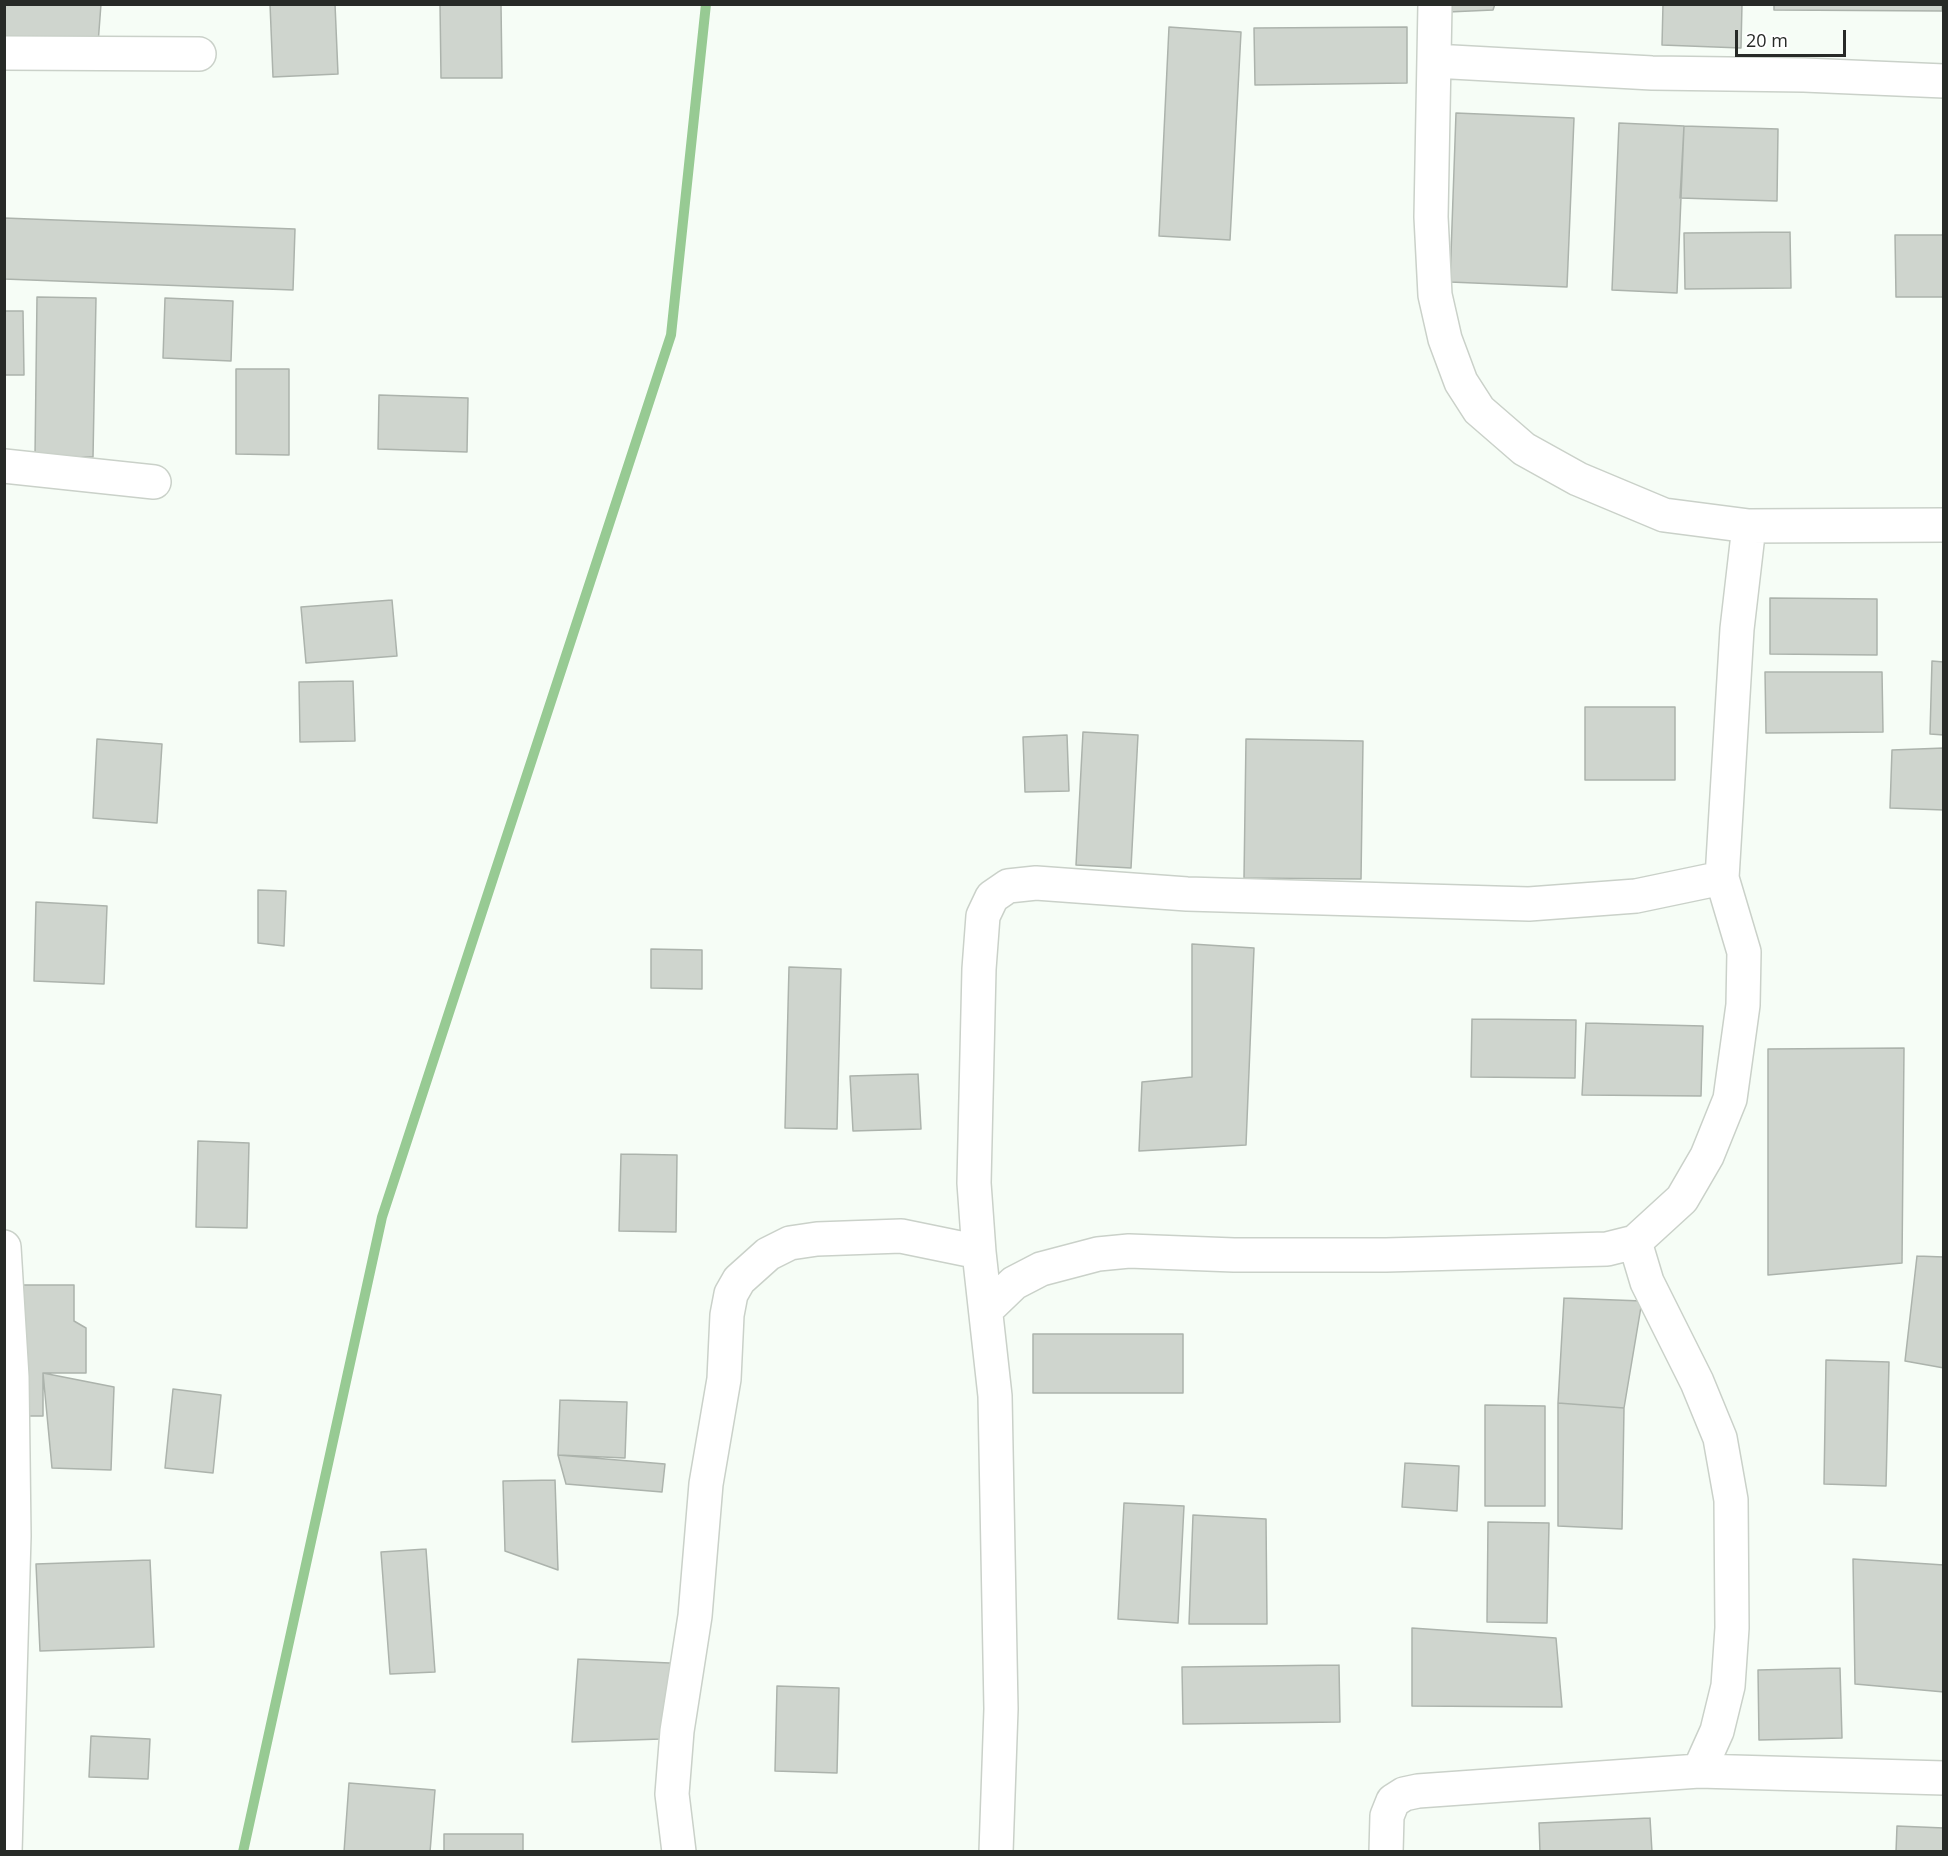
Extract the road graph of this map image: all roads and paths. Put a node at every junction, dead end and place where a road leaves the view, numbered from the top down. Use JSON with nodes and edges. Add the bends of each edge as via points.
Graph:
{"nodes":[{"id":1,"x":1435,"y":4,"type":"edge"},
{"id":2,"x":4,"y":53,"type":"edge"},
{"id":3,"x":199,"y":54,"type":"dead end"},
{"id":4,"x":1434,"y":61,"type":"junction"},
{"id":5,"x":1944,"y":81,"type":"edge"},
{"id":6,"x":4,"y":466,"type":"edge"},
{"id":7,"x":154,"y":482,"type":"dead end"},
{"id":8,"x":1944,"y":525,"type":"edge"},
{"id":9,"x":1749,"y":526,"type":"junction"},
{"id":10,"x":1722,"y":878,"type":"junction"},
{"id":11,"x":1635,"y":1242,"type":"junction"},
{"id":12,"x":4,"y":1247,"type":"edge"},
{"id":13,"x":979,"y":1252,"type":"junction"},
{"id":14,"x":5,"y":1253,"type":"edge"},
{"id":15,"x":987,"y":1309,"type":"junction"},
{"id":16,"x":1699,"y":1771,"type":"junction"},
{"id":17,"x":1944,"y":1778,"type":"edge"},
{"id":18,"x":5,"y":1851,"type":"edge"},
{"id":19,"x":679,"y":1851,"type":"edge"},
{"id":20,"x":996,"y":1851,"type":"edge"},
{"id":21,"x":1386,"y":1851,"type":"edge"}],
"edges":[{"from":1,"to":4,"type":"street"},
{"from":2,"to":3,"type":"street"},
{"from":4,"to":5,"type":"street","via":[[1652,74]]},
{"from":4,"to":9,"type":"street","via":[[1431,217],[1435,295],[1445,339],[1461,382],[1479,411],[1524,449],[1578,479],[1664,515]]},
{"from":6,"to":7,"type":"street"},
{"from":8,"to":9,"type":"street"},
{"from":9,"to":10,"type":"street","via":[[1737,629]]},
{"from":10,"to":11,"type":"street","via":[[1744,952],[1743,1005],[1730,1099],[1707,1156],[1682,1199]]},
{"from":10,"to":13,"type":"street","via":[[1636,896],[1529,904],[1187,894],[1036,883],[1008,886],[992,897],[982,916],[974,1184]]},
{"from":11,"to":15,"type":"street","via":[[1607,1249],[1560,1252],[1098,1254],[1041,1269],[1014,1283]]},
{"from":11,"to":16,"type":"street","via":[[1647,1282],[1720,1438],[1731,1500],[1732,1628],[1728,1686],[1717,1731]]},
{"from":12,"to":14,"type":"street"},
{"from":13,"to":15,"type":"street"},
{"from":13,"to":19,"type":"street","via":[[900,1236],[790,1243],[768,1254],[739,1280],[731,1294],[724,1379],[706,1484],[695,1616],[677,1731],[672,1794]]},
{"from":14,"to":18,"type":"street","via":[[12,1377],[14,1536]]},
{"from":15,"to":20,"type":"street","via":[[995,1395],[999,1561],[1001,1709]]},
{"from":16,"to":17,"type":"street"},
{"from":16,"to":21,"type":"street","via":[[1404,1794],[1393,1801],[1387,1816]]}]}
